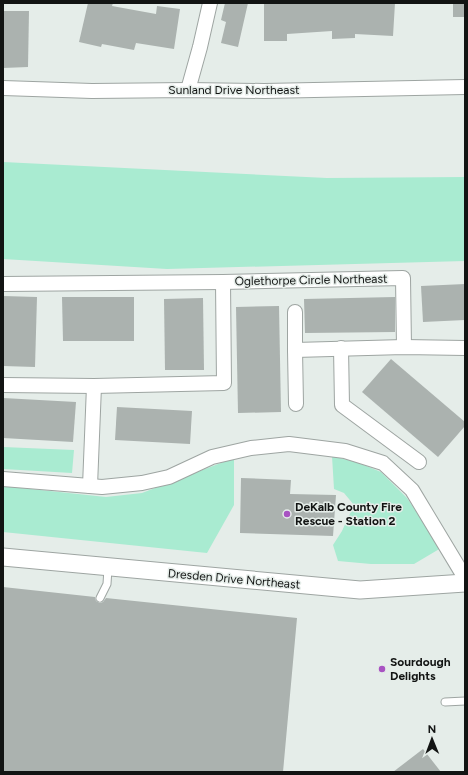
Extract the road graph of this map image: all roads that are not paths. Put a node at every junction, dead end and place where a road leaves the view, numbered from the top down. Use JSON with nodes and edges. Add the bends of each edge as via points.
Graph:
{"nodes":[{"id":1,"x":210,"y":3,"type":"edge"},
{"id":2,"x":465,"y":87,"type":"edge"},
{"id":3,"x":3,"y":88,"type":"edge"},
{"id":4,"x":188,"y":90,"type":"junction"},
{"id":5,"x":223,"y":282,"type":"junction"},
{"id":6,"x":3,"y":284,"type":"edge"},
{"id":7,"x":295,"y":312,"type":"dead end"},
{"id":8,"x":404,"y":347,"type":"junction"},
{"id":9,"x":341,"y":348,"type":"junction"},
{"id":10,"x":465,"y":348,"type":"edge"},
{"id":11,"x":296,"y":350,"type":"junction"},
{"id":12,"x":3,"y":385,"type":"edge"},
{"id":13,"x":94,"y":386,"type":"junction"},
{"id":14,"x":296,"y":404,"type":"dead end"},
{"id":15,"x":419,"y":462,"type":"dead end"},
{"id":16,"x":3,"y":479,"type":"edge"},
{"id":17,"x":90,"y":486,"type":"junction"},
{"id":18,"x":3,"y":557,"type":"edge"},
{"id":19,"x":108,"y":568,"type":"junction"},
{"id":20,"x":465,"y":578,"type":"edge"},
{"id":21,"x":465,"y":583,"type":"edge"},
{"id":22,"x":100,"y":598,"type":"dead end"},
{"id":23,"x":465,"y":701,"type":"edge"},
{"id":24,"x":445,"y":702,"type":"dead end"}],
"edges":[{"from":1,"to":4,"type":"street"},
{"from":2,"to":4,"type":"street","name":"Sunland Drive Northeast"},
{"from":3,"to":4,"type":"street","name":"Sunland Drive Northeast","via":[[92,91]]},
{"from":5,"to":6,"type":"street","name":"Oglethorpe Circle Northeast"},
{"from":5,"to":8,"type":"street","name":"Oglethorpe Circle Northeast","via":[[403,278]]},
{"from":5,"to":13,"type":"street","name":"Oglethorpe Circle Northeast","via":[[224,383]]},
{"from":7,"to":11,"type":"street"},
{"from":8,"to":9,"type":"street"},
{"from":8,"to":10,"type":"street"},
{"from":9,"to":11,"type":"street"},
{"from":9,"to":15,"type":"street","via":[[342,405]]},
{"from":11,"to":14,"type":"street"},
{"from":12,"to":13,"type":"street","name":"Oglethorpe Circle Northeast"},
{"from":13,"to":17,"type":"street"},
{"from":16,"to":17,"type":"street"},
{"from":17,"to":20,"type":"street","via":[[149,482],[169,477],[212,457],[251,448],[289,444],[345,451],[384,463],[412,490]]},
{"from":18,"to":19,"type":"street","name":"Dresden Drive Northeast"},
{"from":19,"to":21,"type":"street","name":"Dresden Drive Northeast","via":[[360,590]]},
{"from":19,"to":22,"type":"lane","via":[[108,584]]},
{"from":23,"to":24,"type":"lane"}]}
